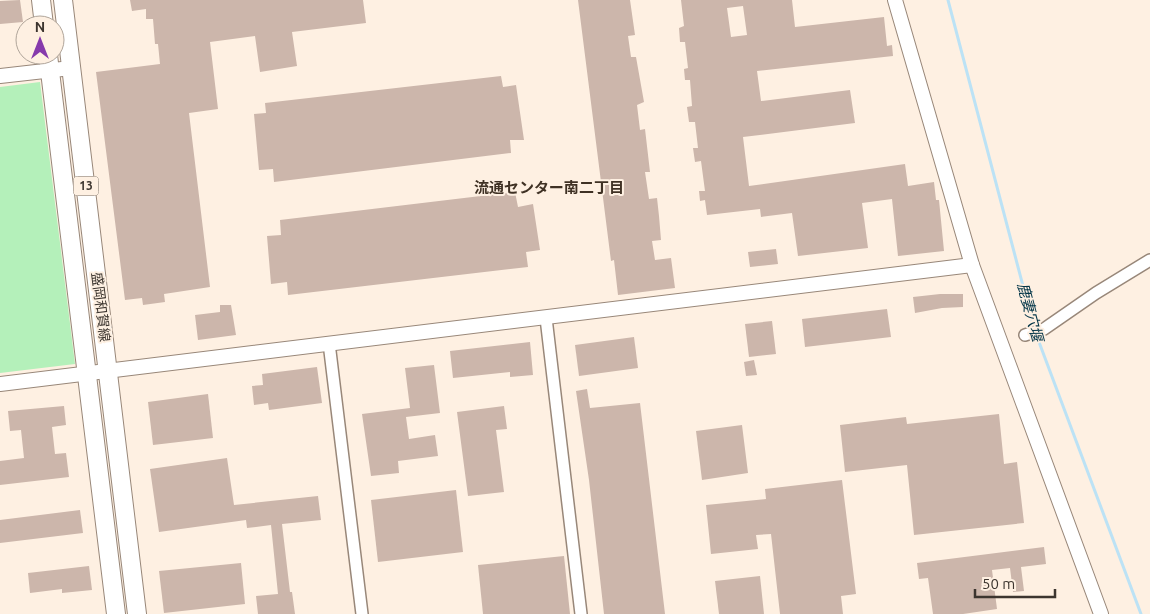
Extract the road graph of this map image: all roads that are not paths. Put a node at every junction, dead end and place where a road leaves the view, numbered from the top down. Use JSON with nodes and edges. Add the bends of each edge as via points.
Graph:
{"nodes":[{"id":1,"x":41,"y":0,"type":"edge"},
{"id":2,"x":63,"y":0,"type":"edge"},
{"id":3,"x":895,"y":0,"type":"edge"},
{"id":4,"x":43,"y":15,"type":"edge"},
{"id":5,"x":41,"y":65,"type":"edge"},
{"id":6,"x":48,"y":65,"type":"edge"},
{"id":7,"x":57,"y":65,"type":"edge"},
{"id":8,"x":71,"y":68,"type":"junction"},
{"id":9,"x":0,"y":76,"type":"edge"},
{"id":10,"x":1150,"y":260,"type":"edge"},
{"id":11,"x":972,"y":265,"type":"junction"},
{"id":12,"x":546,"y":318,"type":"junction"},
{"id":13,"x":1031,"y":333,"type":"dead end"},
{"id":14,"x":329,"y":344,"type":"junction"},
{"id":15,"x":109,"y":372,"type":"junction"},
{"id":16,"x":86,"y":374,"type":"junction"},
{"id":17,"x":0,"y":384,"type":"edge"},
{"id":18,"x":116,"y":614,"type":"edge"},
{"id":19,"x":137,"y":614,"type":"edge"},
{"id":20,"x":362,"y":614,"type":"edge"},
{"id":21,"x":581,"y":614,"type":"edge"},
{"id":22,"x":1101,"y":614,"type":"edge"}],
"edges":[{"from":1,"to":4,"type":"main road"},
{"from":2,"to":8,"type":"main road","name":"盛岡和賀線","number":"13"},
{"from":3,"to":11,"type":"street"},
{"from":5,"to":9,"type":"street"},
{"from":6,"to":16,"type":"main road","name":"盛岡和賀線","number":"13"},
{"from":7,"to":8,"type":"street"},
{"from":8,"to":15,"type":"main road","name":"盛岡和賀線","number":"13"},
{"from":10,"to":13,"type":"street","via":[[1044,329]]},
{"from":11,"to":12,"type":"street"},
{"from":11,"to":22,"type":"street"},
{"from":12,"to":14,"type":"street"},
{"from":12,"to":21,"type":"street"},
{"from":14,"to":15,"type":"street"},
{"from":14,"to":20,"type":"street"},
{"from":15,"to":16,"type":"street"},
{"from":15,"to":19,"type":"main road","name":"盛岡和賀線","number":"13"},
{"from":16,"to":17,"type":"street"},
{"from":16,"to":18,"type":"main road","name":"盛岡和賀線","number":"13"}]}
